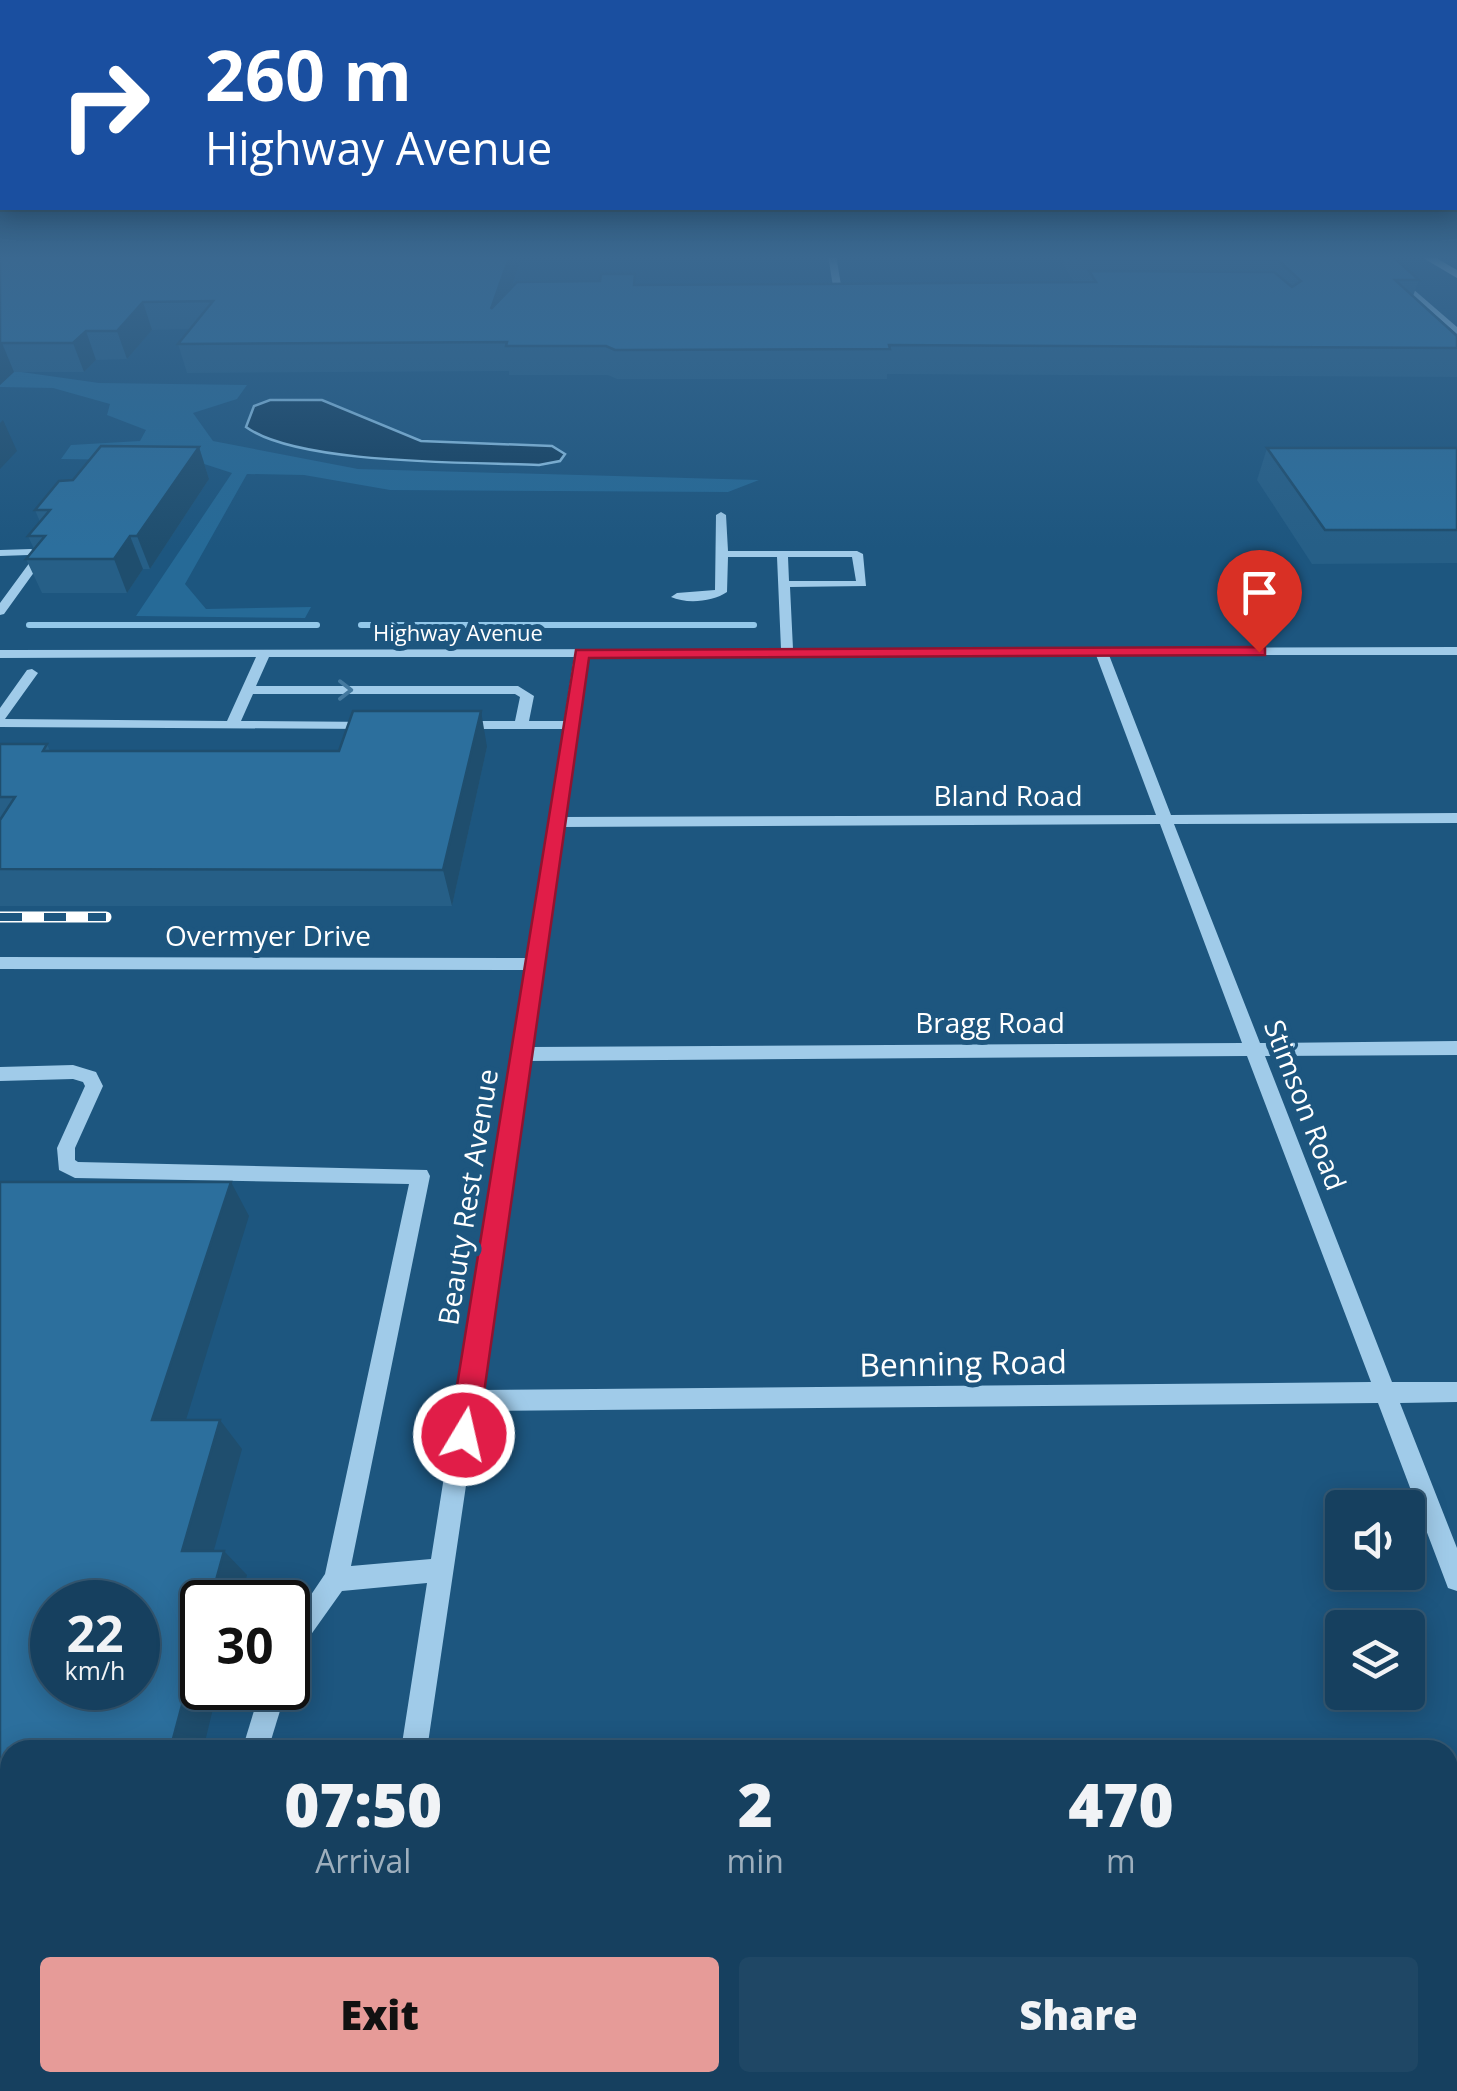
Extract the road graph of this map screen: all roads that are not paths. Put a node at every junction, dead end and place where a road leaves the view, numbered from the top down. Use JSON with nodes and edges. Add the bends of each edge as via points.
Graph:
{"nodes":[{"id":1,"x":721,"y":515,"type":"dead end"},
{"id":2,"x":0,"y":553,"type":"edge"},
{"id":3,"x":722,"y":554,"type":"junction"},
{"id":4,"x":782,"y":554,"type":"junction"},
{"id":5,"x":784,"y":584,"type":"junction"},
{"id":6,"x":677,"y":596,"type":"dead end"},
{"id":7,"x":0,"y":611,"type":"edge"},
{"id":8,"x":1457,"y":651,"type":"edge"},
{"id":9,"x":1100,"y":652,"type":"junction"},
{"id":10,"x":582,"y":653,"type":"junction"},
{"id":11,"x":788,"y":653,"type":"junction"},
{"id":12,"x":0,"y":654,"type":"edge"},
{"id":13,"x":264,"y":654,"type":"junction"},
{"id":14,"x":32,"y":673,"type":"dead end"},
{"id":15,"x":248,"y":690,"type":"junction"},
{"id":16,"x":0,"y":720,"type":"edge"},
{"id":17,"x":232,"y":725,"type":"junction"},
{"id":18,"x":386,"y":725,"type":"edge"},
{"id":19,"x":444,"y":725,"type":"edge"},
{"id":20,"x":521,"y":725,"type":"junction"},
{"id":21,"x":572,"y":725,"type":"junction"},
{"id":22,"x":1457,"y":818,"type":"edge"},
{"id":23,"x":1166,"y":820,"type":"junction"},
{"id":24,"x":558,"y":822,"type":"junction"},
{"id":25,"x":0,"y":963,"type":"edge"},
{"id":26,"x":536,"y":964,"type":"junction"},
{"id":27,"x":1457,"y":1048,"type":"edge"},
{"id":28,"x":1253,"y":1049,"type":"junction"},
{"id":29,"x":524,"y":1054,"type":"junction"},
{"id":30,"x":0,"y":1074,"type":"edge"},
{"id":31,"x":1386,"y":1392,"type":"junction"},
{"id":32,"x":1457,"y":1392,"type":"edge"},
{"id":33,"x":468,"y":1401,"type":"junction"},
{"id":34,"x":442,"y":1570,"type":"junction"},
{"id":35,"x":336,"y":1579,"type":"junction"},
{"id":36,"x":1457,"y":1579,"type":"edge"},
{"id":37,"x":310,"y":1615,"type":"edge"},
{"id":38,"x":267,"y":1710,"type":"edge"},
{"id":39,"x":258,"y":1740,"type":"edge"},
{"id":40,"x":416,"y":1740,"type":"edge"}],
"edges":[{"from":1,"to":3,"type":"street"},
{"from":2,"to":7,"type":"street","via":[[39,557]]},
{"from":3,"to":4,"type":"street"},
{"from":3,"to":6,"type":"street","via":[[721,592]]},
{"from":4,"to":5,"type":"street"},
{"from":4,"to":5,"type":"street","via":[[857,554],[862,584]]},
{"from":5,"to":11,"type":"street"},
{"from":8,"to":9,"type":"street","name":"Highway Avenue"},
{"from":9,"to":11,"type":"street","name":"Highway Avenue"},
{"from":9,"to":23,"type":"street","name":"Stimson Road"},
{"from":10,"to":11,"type":"street","name":"Highway Avenue"},
{"from":10,"to":13,"type":"street","name":"Highway Avenue"},
{"from":10,"to":21,"type":"street","name":"Beauty Rest Avenue"},
{"from":12,"to":13,"type":"street","name":"Highway Avenue"},
{"from":13,"to":15,"type":"street"},
{"from":14,"to":16,"type":"street"},
{"from":15,"to":17,"type":"street"},
{"from":15,"to":20,"type":"street","one_way":true,"via":[[518,690],[527,696]]},
{"from":16,"to":17,"type":"street"},
{"from":17,"to":18,"type":"street"},
{"from":19,"to":20,"type":"street"},
{"from":20,"to":21,"type":"street"},
{"from":21,"to":24,"type":"street","name":"Beauty Rest Avenue"},
{"from":22,"to":23,"type":"street","name":"Bland Road"},
{"from":23,"to":24,"type":"street","name":"Bland Road"},
{"from":23,"to":28,"type":"street","name":"Stimson Road"},
{"from":24,"to":26,"type":"street","name":"Beauty Rest Avenue"},
{"from":25,"to":26,"type":"street","name":"Overmyer Drive"},
{"from":26,"to":29,"type":"street","name":"Beauty Rest Avenue"},
{"from":27,"to":28,"type":"street","name":"Bragg Road"},
{"from":28,"to":29,"type":"street","name":"Bragg Road"},
{"from":28,"to":31,"type":"street","name":"Stimson Road"},
{"from":29,"to":33,"type":"street","name":"Beauty Rest Avenue"},
{"from":30,"to":35,"type":"street","via":[[90,1076],[94,1086],[66,1148],[66,1164],[75,1170],[420,1176]]},
{"from":31,"to":32,"type":"street","name":"Benning Road"},
{"from":31,"to":33,"type":"street","name":"Benning Road"},
{"from":31,"to":36,"type":"street","name":"Stimson Road"},
{"from":33,"to":34,"type":"street","name":"Beauty Rest Avenue"},
{"from":34,"to":35,"type":"street"},
{"from":34,"to":40,"type":"street","name":"Beauty Rest Avenue"},
{"from":35,"to":37,"type":"street"},
{"from":38,"to":39,"type":"street"}]}
